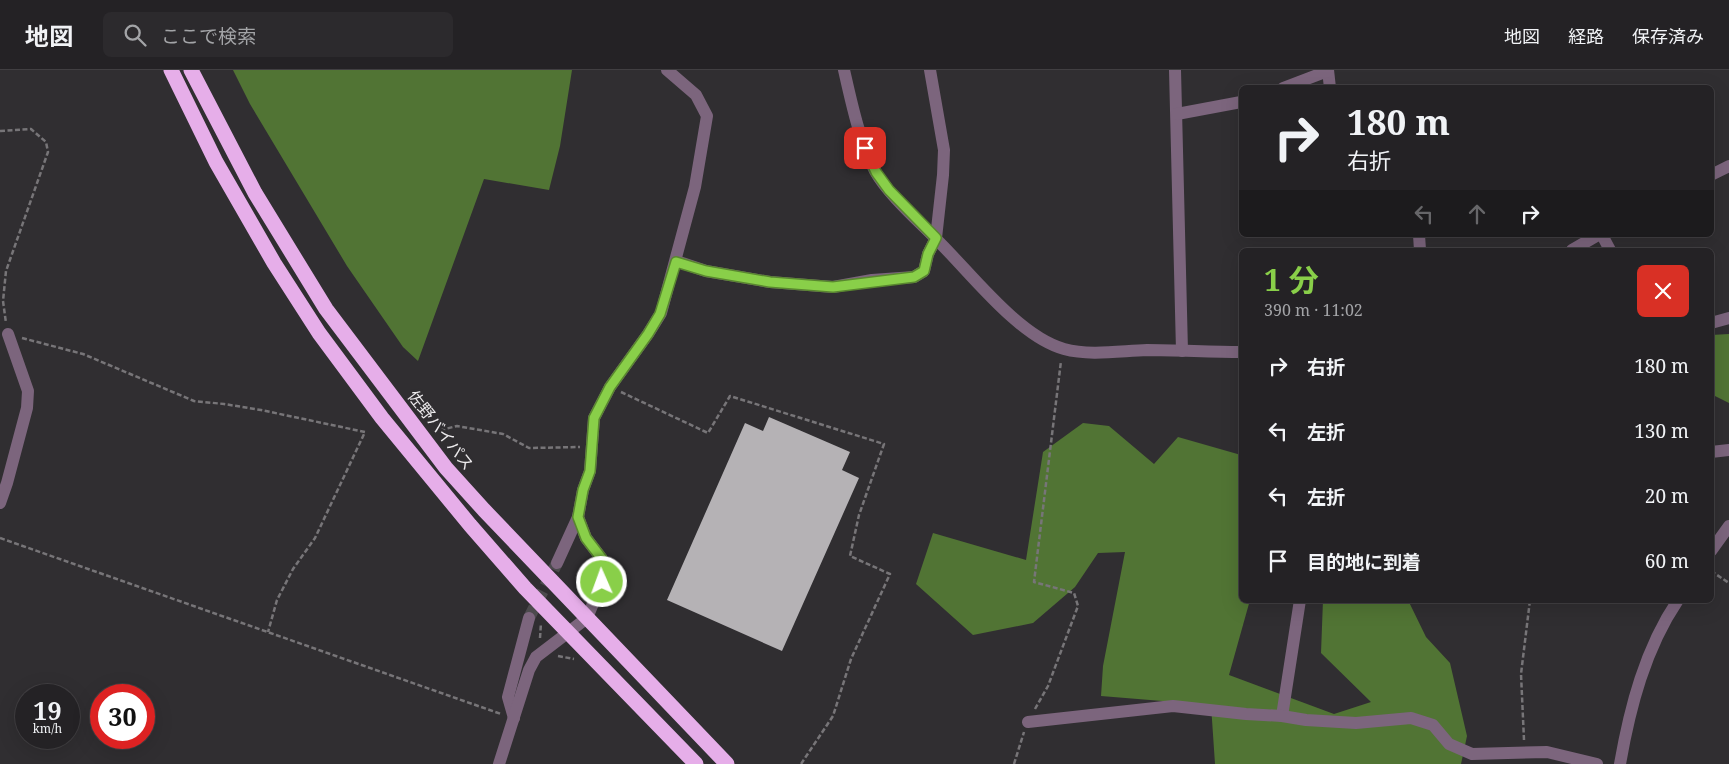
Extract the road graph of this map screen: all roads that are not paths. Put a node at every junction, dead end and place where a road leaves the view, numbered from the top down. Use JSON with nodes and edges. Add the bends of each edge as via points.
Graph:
{"nodes":[{"id":1,"x":171,"y":70,"type":"edge"},
{"id":2,"x":191,"y":70,"type":"edge"},
{"id":3,"x":667,"y":70,"type":"edge"},
{"id":4,"x":844,"y":70,"type":"edge"},
{"id":5,"x":930,"y":70,"type":"edge"},
{"id":6,"x":1175,"y":70,"type":"edge"},
{"id":7,"x":1328,"y":70,"type":"edge"},
{"id":8,"x":1290,"y":85,"type":"edge"},
{"id":9,"x":1330,"y":85,"type":"edge"},
{"id":10,"x":1239,"y":102,"type":"edge"},
{"id":11,"x":1177,"y":114,"type":"junction"},
{"id":12,"x":1729,"y":166,"type":"edge"},
{"id":13,"x":1714,"y":174,"type":"edge"},
{"id":14,"x":1595,"y":237,"type":"edge"},
{"id":15,"x":936,"y":238,"type":"junction"},
{"id":16,"x":1575,"y":248,"type":"edge"},
{"id":17,"x":676,"y":262,"type":"junction"},
{"id":18,"x":1729,"y":318,"type":"edge"},
{"id":19,"x":1714,"y":322,"type":"edge"},
{"id":20,"x":8,"y":334,"type":"road end"},
{"id":21,"x":1182,"y":351,"type":"junction"},
{"id":22,"x":1239,"y":352,"type":"edge"},
{"id":23,"x":1729,"y":450,"type":"edge"},
{"id":24,"x":1714,"y":452,"type":"edge"},
{"id":25,"x":0,"y":503,"type":"edge"},
{"id":26,"x":578,"y":517,"type":"junction"},
{"id":27,"x":1729,"y":526,"type":"edge"},
{"id":28,"x":1714,"y":547,"type":"edge"},
{"id":29,"x":557,"y":563,"type":"tunnel mouth"},
{"id":30,"x":1300,"y":603,"type":"edge"},
{"id":31,"x":1676,"y":603,"type":"edge"},
{"id":32,"x":529,"y":618,"type":"tunnel mouth"},
{"id":33,"x":587,"y":618,"type":"junction"},
{"id":34,"x":568,"y":632,"type":"junction"},
{"id":35,"x":1282,"y":716,"type":"junction"},
{"id":36,"x":514,"y":718,"type":"junction"},
{"id":37,"x":1028,"y":722,"type":"road end"},
{"id":38,"x":499,"y":764,"type":"edge"},
{"id":39,"x":696,"y":764,"type":"edge"},
{"id":40,"x":727,"y":764,"type":"edge"},
{"id":41,"x":1597,"y":764,"type":"edge"},
{"id":42,"x":1620,"y":764,"type":"edge"}],
"edges":[{"from":1,"to":34,"type":"highway","via":[[216,162],[319,333],[382,418],[470,525]]},
{"from":2,"to":33,"type":"highway","name":"佐野バイパス","via":[[255,193],[326,309],[446,468]]},
{"from":3,"to":17,"type":"street","via":[[696,96],[707,116],[695,187]]},
{"from":4,"to":15,"type":"street","via":[[858,128],[876,172]]},
{"from":5,"to":15,"type":"street","via":[[944,150]]},
{"from":6,"to":11,"type":"street"},
{"from":7,"to":8,"type":"street"},
{"from":7,"to":9,"type":"street"},
{"from":10,"to":11,"type":"street"},
{"from":11,"to":21,"type":"street"},
{"from":12,"to":13,"type":"street"},
{"from":14,"to":16,"type":"street"},
{"from":15,"to":17,"type":"street","via":[[924,271],[914,277],[833,287],[770,282],[706,271]]},
{"from":15,"to":21,"type":"street","via":[[1012,316],[1062,349],[1077,352]]},
{"from":17,"to":26,"type":"street","via":[[660,314],[610,387],[594,418],[590,471]]},
{"from":18,"to":19,"type":"street"},
{"from":20,"to":25,"type":"street","via":[[28,391],[27,408]]},
{"from":21,"to":22,"type":"street"},
{"from":23,"to":24,"type":"street"},
{"from":26,"to":29,"type":"street"},
{"from":26,"to":33,"type":"street","via":[[586,538],[602,559],[602,582]]},
{"from":27,"to":28,"type":"street"},
{"from":30,"to":35,"type":"street"},
{"from":31,"to":42,"type":"street","via":[[1655,641],[1636,692]]},
{"from":32,"to":36,"type":"street","via":[[508,697]]},
{"from":33,"to":34,"type":"street"},
{"from":33,"to":40,"type":"highway","name":"佐野バイパス"},
{"from":34,"to":36,"type":"street","via":[[536,657]]},
{"from":34,"to":39,"type":"highway"},
{"from":35,"to":37,"type":"street","via":[[1173,706]]},
{"from":35,"to":41,"type":"street","via":[[1356,723],[1411,718],[1433,725],[1449,744],[1472,754],[1547,752]]},
{"from":36,"to":38,"type":"street"}]}
